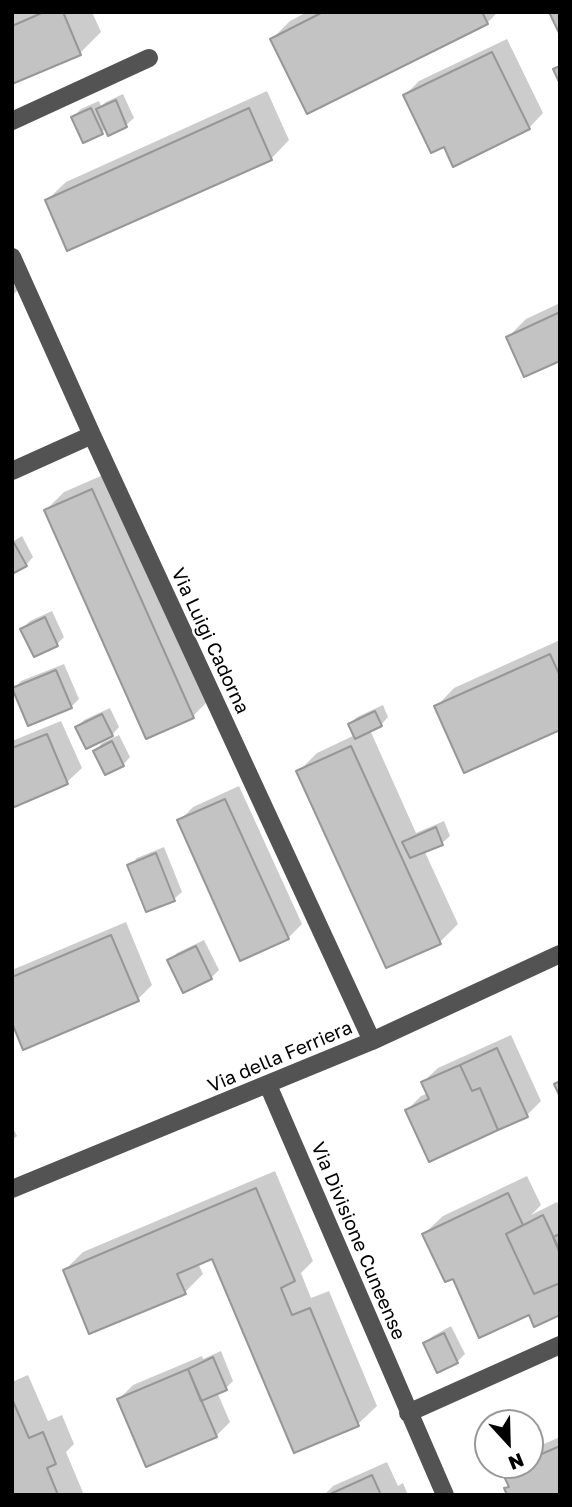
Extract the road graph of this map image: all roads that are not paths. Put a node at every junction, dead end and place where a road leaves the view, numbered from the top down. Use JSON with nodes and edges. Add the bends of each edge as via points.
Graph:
{"nodes":[{"id":1,"x":149,"y":58,"type":"dead end"},
{"id":2,"x":12,"y":121,"type":"edge"},
{"id":3,"x":12,"y":257,"type":"edge"},
{"id":4,"x":92,"y":435,"type":"junction"},
{"id":5,"x":12,"y":471,"type":"edge"},
{"id":6,"x":560,"y":954,"type":"edge"},
{"id":7,"x":372,"y":1041,"type":"junction"},
{"id":8,"x":268,"y":1085,"type":"junction"},
{"id":9,"x":12,"y":1189,"type":"edge"},
{"id":10,"x":560,"y":1345,"type":"edge"},
{"id":11,"x":408,"y":1413,"type":"junction"},
{"id":12,"x":445,"y":1495,"type":"edge"}],
"edges":[{"from":1,"to":2,"type":"street"},
{"from":3,"to":4,"type":"street","name":"Via Luigi Cadorna"},
{"from":4,"to":5,"type":"street"},
{"from":4,"to":7,"type":"street","name":"Via Luigi Cadorna"},
{"from":6,"to":7,"type":"street","name":"Via della Ferriera"},
{"from":7,"to":8,"type":"street","name":"Via della Ferriera"},
{"from":8,"to":9,"type":"street","name":"Via della Ferriera"},
{"from":8,"to":11,"type":"street","name":"Via Divisione Cuneense"},
{"from":10,"to":11,"type":"street"},
{"from":11,"to":12,"type":"street","name":"Via Divisione Cuneense"}]}
